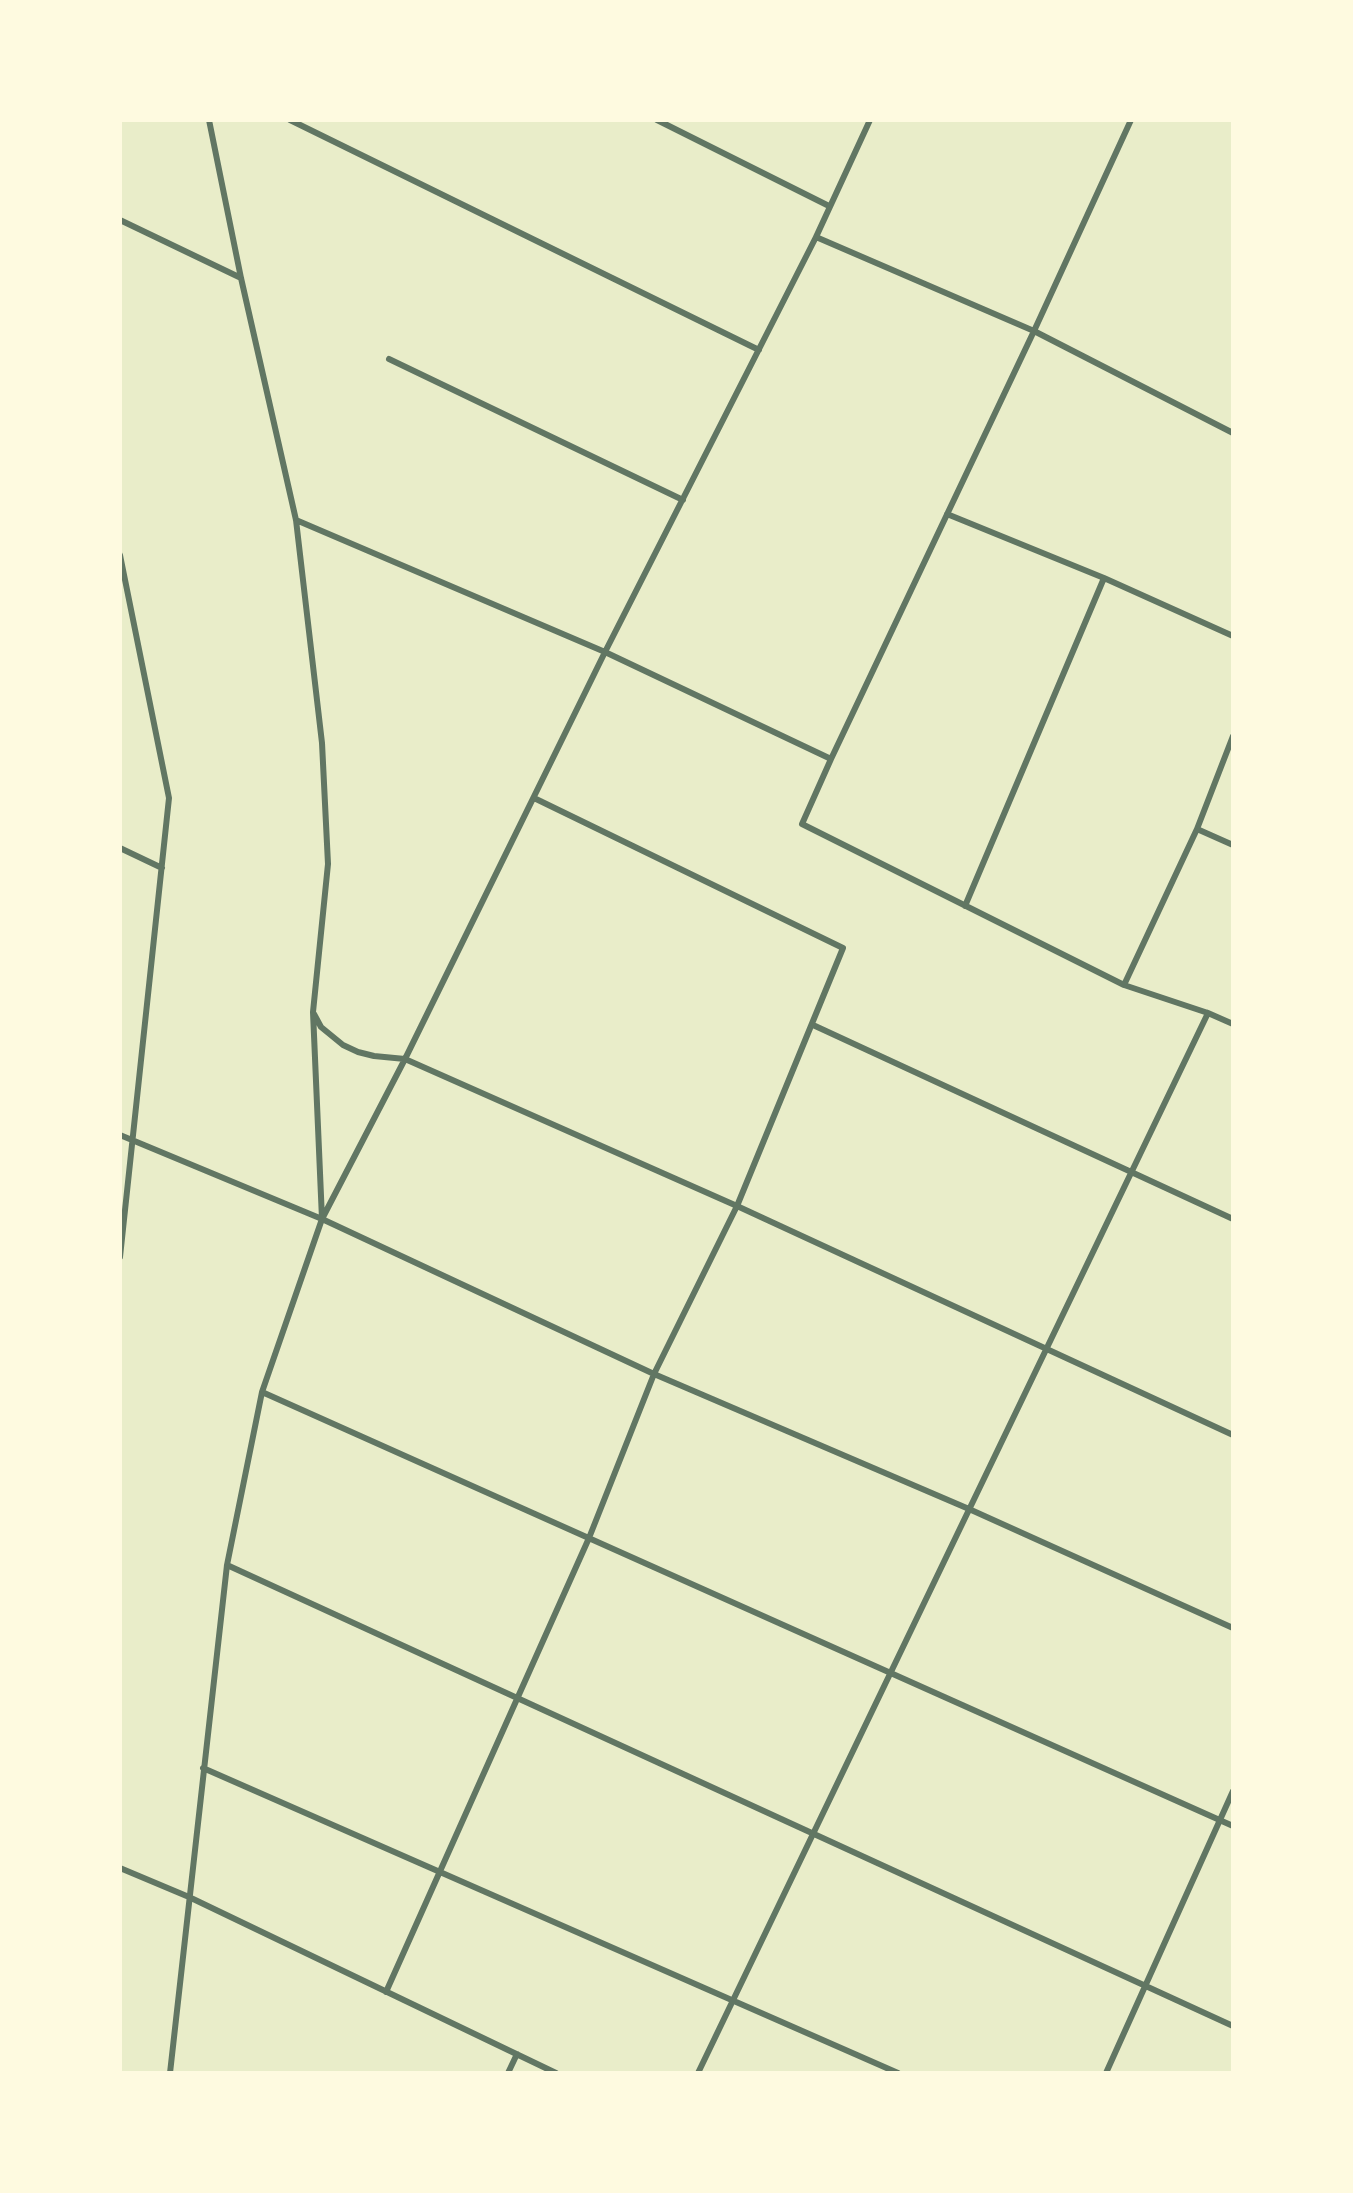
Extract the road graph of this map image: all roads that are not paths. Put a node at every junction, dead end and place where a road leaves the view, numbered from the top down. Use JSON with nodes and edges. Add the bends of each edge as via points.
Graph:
{"nodes":[{"id":1,"x":209,"y":120,"type":"edge"},
{"id":2,"x":290,"y":120,"type":"edge"},
{"id":3,"x":657,"y":120,"type":"edge"},
{"id":4,"x":870,"y":120,"type":"edge"},
{"id":5,"x":1131,"y":120,"type":"edge"},
{"id":6,"x":829,"y":206,"type":"junction"},
{"id":7,"x":120,"y":220,"type":"edge"},
{"id":8,"x":816,"y":237,"type":"junction"},
{"id":9,"x":241,"y":278,"type":"junction"},
{"id":10,"x":1034,"y":331,"type":"junction"},
{"id":11,"x":759,"y":350,"type":"junction"},
{"id":12,"x":389,"y":359,"type":"dead end"},
{"id":13,"x":1233,"y":433,"type":"edge"},
{"id":14,"x":683,"y":500,"type":"junction"},
{"id":15,"x":947,"y":514,"type":"junction"},
{"id":16,"x":296,"y":520,"type":"junction"},
{"id":17,"x":120,"y":555,"type":"edge"},
{"id":18,"x":1104,"y":578,"type":"junction"},
{"id":19,"x":1233,"y":636,"type":"edge"},
{"id":20,"x":605,"y":652,"type":"junction"},
{"id":21,"x":1233,"y":736,"type":"edge"},
{"id":22,"x":831,"y":759,"type":"junction"},
{"id":23,"x":534,"y":798,"type":"junction"},
{"id":24,"x":1197,"y":829,"type":"junction"},
{"id":25,"x":1233,"y":845,"type":"edge"},
{"id":26,"x":120,"y":848,"type":"edge"},
{"id":27,"x":162,"y":868,"type":"junction"},
{"id":28,"x":965,"y":906,"type":"junction"},
{"id":29,"x":1124,"y":985,"type":"junction"},
{"id":30,"x":313,"y":1012,"type":"junction"},
{"id":31,"x":1208,"y":1013,"type":"junction"},
{"id":32,"x":1233,"y":1024,"type":"edge"},
{"id":33,"x":813,"y":1025,"type":"junction"},
{"id":34,"x":405,"y":1059,"type":"junction"},
{"id":35,"x":120,"y":1135,"type":"edge"},
{"id":36,"x":132,"y":1140,"type":"junction"},
{"id":37,"x":1131,"y":1172,"type":"junction"},
{"id":38,"x":737,"y":1206,"type":"junction"},
{"id":39,"x":321,"y":1219,"type":"junction"},
{"id":40,"x":1233,"y":1219,"type":"edge"},
{"id":41,"x":120,"y":1257,"type":"edge"},
{"id":42,"x":1046,"y":1349,"type":"junction"},
{"id":43,"x":654,"y":1374,"type":"junction"},
{"id":44,"x":262,"y":1392,"type":"junction"},
{"id":45,"x":1233,"y":1435,"type":"edge"},
{"id":46,"x":969,"y":1509,"type":"junction"},
{"id":47,"x":589,"y":1538,"type":"junction"},
{"id":48,"x":227,"y":1565,"type":"junction"},
{"id":49,"x":1233,"y":1628,"type":"edge"},
{"id":50,"x":891,"y":1673,"type":"junction"},
{"id":51,"x":517,"y":1698,"type":"junction"},
{"id":52,"x":203,"y":1767,"type":"junction"},
{"id":53,"x":1233,"y":1791,"type":"edge"},
{"id":54,"x":1220,"y":1820,"type":"junction"},
{"id":55,"x":1233,"y":1826,"type":"edge"},
{"id":56,"x":813,"y":1834,"type":"junction"},
{"id":57,"x":120,"y":1868,"type":"edge"},
{"id":58,"x":440,"y":1872,"type":"junction"},
{"id":59,"x":189,"y":1897,"type":"junction"},
{"id":60,"x":1145,"y":1986,"type":"junction"},
{"id":61,"x":386,"y":1992,"type":"junction"},
{"id":62,"x":733,"y":2000,"type":"junction"},
{"id":63,"x":1233,"y":2026,"type":"edge"},
{"id":64,"x":517,"y":2054,"type":"junction"},
{"id":65,"x":170,"y":2073,"type":"edge"},
{"id":66,"x":508,"y":2073,"type":"edge"},
{"id":67,"x":556,"y":2073,"type":"edge"},
{"id":68,"x":698,"y":2073,"type":"edge"},
{"id":69,"x":898,"y":2073,"type":"edge"},
{"id":70,"x":1106,"y":2073,"type":"edge"}],
"edges":[{"from":1,"to":9,"type":"street"},
{"from":2,"to":11,"type":"street"},
{"from":3,"to":6,"type":"street"},
{"from":4,"to":6,"type":"street"},
{"from":5,"to":10,"type":"street"},
{"from":6,"to":8,"type":"street"},
{"from":7,"to":9,"type":"street"},
{"from":8,"to":10,"type":"street"},
{"from":8,"to":11,"type":"street"},
{"from":9,"to":16,"type":"street"},
{"from":10,"to":13,"type":"street"},
{"from":10,"to":15,"type":"street"},
{"from":11,"to":14,"type":"street"},
{"from":12,"to":14,"type":"street"},
{"from":14,"to":20,"type":"street"},
{"from":15,"to":18,"type":"street"},
{"from":15,"to":22,"type":"street"},
{"from":16,"to":20,"type":"street"},
{"from":16,"to":30,"type":"street","via":[[322,743],[328,864]]},
{"from":17,"to":27,"type":"street","via":[[169,798]]},
{"from":18,"to":19,"type":"street"},
{"from":18,"to":28,"type":"street"},
{"from":20,"to":22,"type":"street"},
{"from":20,"to":23,"type":"street"},
{"from":21,"to":24,"type":"street"},
{"from":22,"to":28,"type":"street","via":[[802,824]]},
{"from":23,"to":33,"type":"street","via":[[843,948]]},
{"from":23,"to":34,"type":"street"},
{"from":24,"to":25,"type":"street"},
{"from":24,"to":29,"type":"street"},
{"from":26,"to":27,"type":"street"},
{"from":27,"to":36,"type":"street"},
{"from":28,"to":29,"type":"street"},
{"from":29,"to":31,"type":"street"},
{"from":30,"to":34,"type":"street","via":[[321,1027],[343,1045],[374,1056]]},
{"from":30,"to":39,"type":"street"},
{"from":31,"to":32,"type":"street"},
{"from":31,"to":37,"type":"street"},
{"from":33,"to":37,"type":"street"},
{"from":33,"to":38,"type":"street"},
{"from":34,"to":38,"type":"street"},
{"from":34,"to":39,"type":"street"},
{"from":35,"to":36,"type":"street"},
{"from":36,"to":39,"type":"street"},
{"from":36,"to":41,"type":"street"},
{"from":37,"to":40,"type":"street"},
{"from":37,"to":42,"type":"street"},
{"from":38,"to":42,"type":"street"},
{"from":38,"to":43,"type":"street"},
{"from":39,"to":43,"type":"street"},
{"from":39,"to":44,"type":"street"},
{"from":42,"to":45,"type":"street"},
{"from":42,"to":46,"type":"street"},
{"from":43,"to":46,"type":"street"},
{"from":43,"to":47,"type":"street"},
{"from":44,"to":47,"type":"street"},
{"from":44,"to":48,"type":"street"},
{"from":46,"to":49,"type":"street"},
{"from":46,"to":50,"type":"street"},
{"from":47,"to":50,"type":"street"},
{"from":47,"to":51,"type":"street"},
{"from":48,"to":51,"type":"street"},
{"from":48,"to":52,"type":"street"},
{"from":50,"to":54,"type":"street"},
{"from":50,"to":56,"type":"street"},
{"from":51,"to":56,"type":"street"},
{"from":51,"to":58,"type":"street"},
{"from":52,"to":58,"type":"street"},
{"from":52,"to":59,"type":"street"},
{"from":53,"to":54,"type":"street"},
{"from":54,"to":55,"type":"street"},
{"from":54,"to":60,"type":"street"},
{"from":56,"to":60,"type":"street"},
{"from":56,"to":62,"type":"street"},
{"from":57,"to":59,"type":"street"},
{"from":58,"to":61,"type":"street"},
{"from":58,"to":62,"type":"street"},
{"from":59,"to":61,"type":"street"},
{"from":59,"to":65,"type":"street"},
{"from":60,"to":63,"type":"street"},
{"from":60,"to":70,"type":"street"},
{"from":61,"to":64,"type":"street"},
{"from":62,"to":68,"type":"street"},
{"from":62,"to":69,"type":"street"},
{"from":64,"to":66,"type":"street"},
{"from":64,"to":67,"type":"street"}]}
